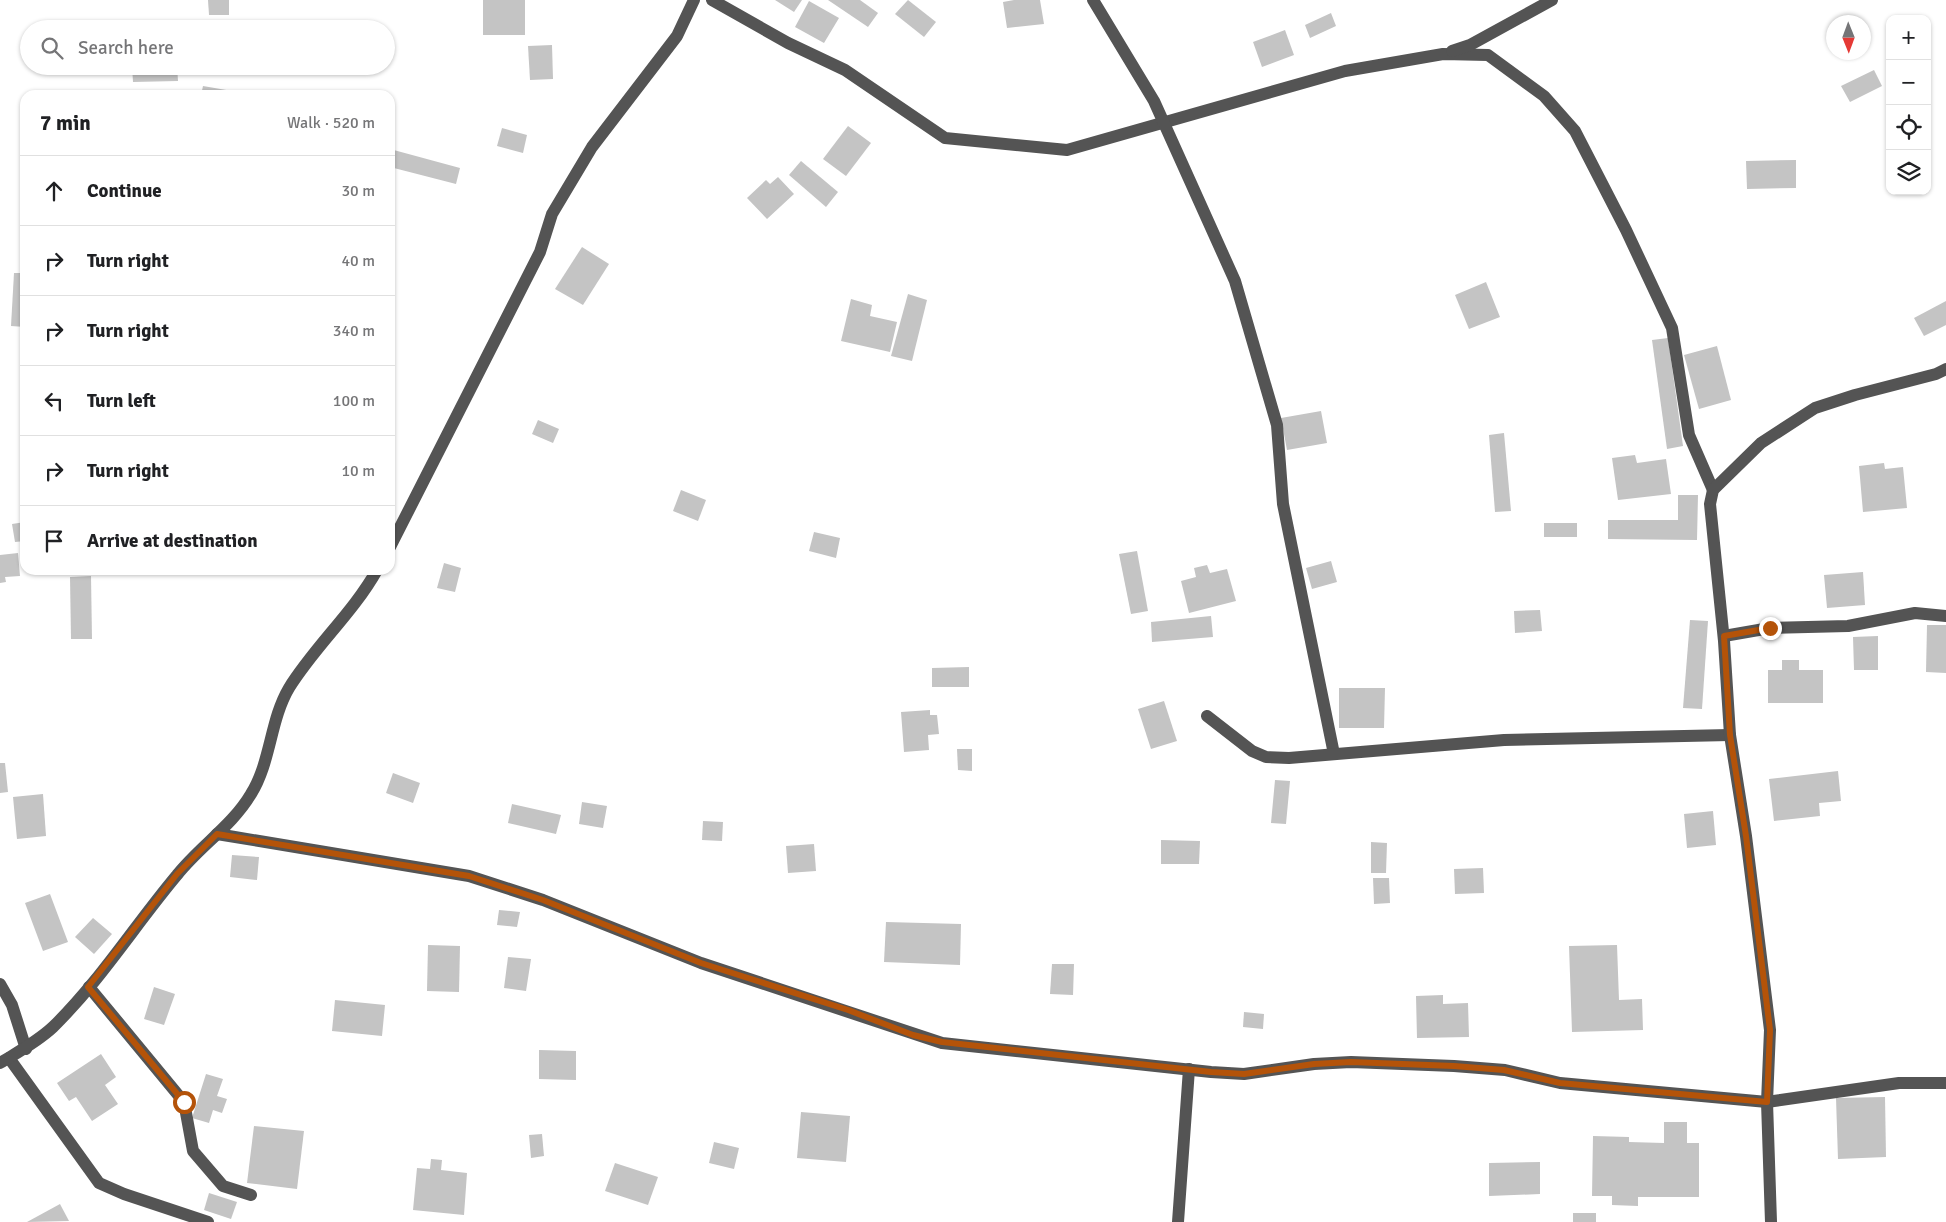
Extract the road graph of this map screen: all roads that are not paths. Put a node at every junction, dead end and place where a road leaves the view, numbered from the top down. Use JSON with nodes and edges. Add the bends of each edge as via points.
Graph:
{"nodes":[{"id":1,"x":694,"y":0,"type":"edge"},
{"id":2,"x":712,"y":0,"type":"edge"},
{"id":3,"x":1093,"y":0,"type":"edge"},
{"id":4,"x":1552,"y":0,"type":"edge"},
{"id":5,"x":1443,"y":54,"type":"junction"},
{"id":6,"x":1164,"y":123,"type":"junction"},
{"id":7,"x":1946,"y":369,"type":"edge"},
{"id":8,"x":1713,"y":490,"type":"junction"},
{"id":9,"x":395,"y":537,"type":"edge"},
{"id":10,"x":374,"y":575,"type":"edge"},
{"id":11,"x":1946,"y":616,"type":"edge"},
{"id":12,"x":1724,"y":636,"type":"junction"},
{"id":13,"x":1206,"y":716,"type":"dead end"},
{"id":14,"x":1730,"y":735,"type":"junction"},
{"id":15,"x":1334,"y":754,"type":"junction"},
{"id":16,"x":217,"y":834,"type":"junction"},
{"id":17,"x":0,"y":984,"type":"edge"},
{"id":18,"x":88,"y":987,"type":"junction"},
{"id":19,"x":26,"y":1049,"type":"junction"},
{"id":20,"x":4,"y":1061,"type":"edge"},
{"id":21,"x":1189,"y":1069,"type":"junction"},
{"id":22,"x":1946,"y":1083,"type":"edge"},
{"id":23,"x":1767,"y":1102,"type":"junction"},
{"id":24,"x":250,"y":1195,"type":"dead end"},
{"id":25,"x":208,"y":1222,"type":"edge"},
{"id":26,"x":1178,"y":1222,"type":"edge"},
{"id":27,"x":1771,"y":1222,"type":"edge"}],
"edges":[{"from":1,"to":9,"type":"street","via":[[677,36],[592,147],[552,214],[540,252]]},
{"from":2,"to":6,"type":"street","via":[[788,43],[845,70],[945,138],[1067,150]]},
{"from":3,"to":6,"type":"street"},
{"from":4,"to":5,"type":"street","via":[[1470,45]]},
{"from":5,"to":6,"type":"street","via":[[1346,71]]},
{"from":5,"to":8,"type":"street","via":[[1488,55],[1544,96],[1575,131],[1672,328],[1689,435]]},
{"from":6,"to":15,"type":"street","via":[[1235,281],[1277,425],[1283,504]]},
{"from":7,"to":8,"type":"street","via":[[1815,408],[1761,443]]},
{"from":8,"to":12,"type":"street","via":[[1710,504]]},
{"from":10,"to":16,"type":"street","via":[[353,608],[289,688],[252,794]]},
{"from":11,"to":12,"type":"street","via":[[1915,613],[1848,626],[1770,628]]},
{"from":12,"to":14,"type":"street"},
{"from":13,"to":15,"type":"street","via":[[1252,751],[1266,757]]},
{"from":14,"to":15,"type":"street","via":[[1504,740]]},
{"from":14,"to":23,"type":"street","via":[[1770,1030]]},
{"from":16,"to":18,"type":"street","via":[[177,874]]},
{"from":16,"to":21,"type":"street","via":[[469,876],[543,900],[701,963],[848,1010],[913,1035],[942,1042]]},
{"from":17,"to":19,"type":"street","via":[[12,1005]]},
{"from":18,"to":19,"type":"street","via":[[52,1028]]},
{"from":18,"to":24,"type":"street","via":[[184,1102],[193,1150],[224,1186]]},
{"from":19,"to":20,"type":"street"},
{"from":20,"to":25,"type":"street","via":[[99,1183]]},
{"from":21,"to":23,"type":"street","via":[[1244,1074],[1351,1062],[1445,1065],[1504,1070],[1560,1083]]},
{"from":21,"to":26,"type":"street"},
{"from":22,"to":23,"type":"street","via":[[1899,1083]]},
{"from":23,"to":27,"type":"street"}]}
